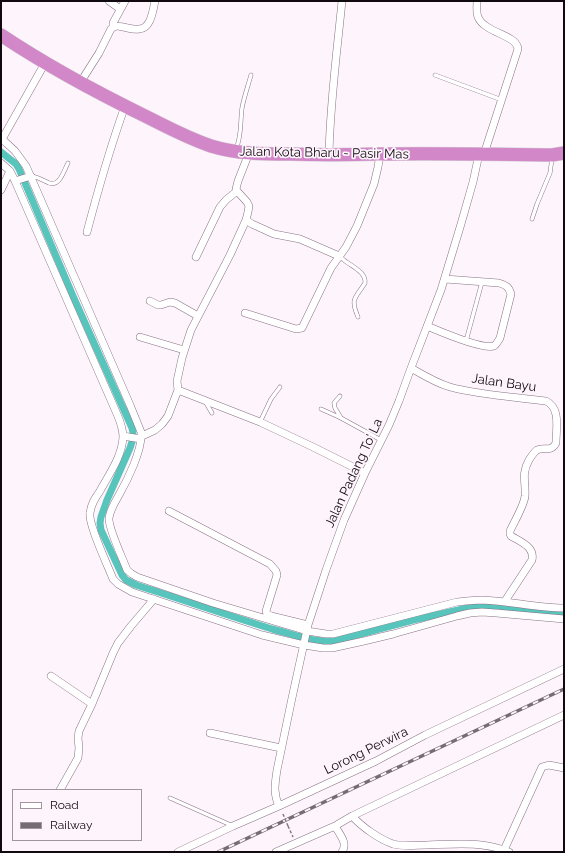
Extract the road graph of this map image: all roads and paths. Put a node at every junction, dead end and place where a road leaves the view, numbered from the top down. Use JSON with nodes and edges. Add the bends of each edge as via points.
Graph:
{"nodes":[{"id":1,"x":109,"y":1,"type":"edge"},
{"id":2,"x":125,"y":1,"type":"edge"},
{"id":3,"x":155,"y":1,"type":"edge"},
{"id":4,"x":342,"y":1,"type":"edge"},
{"id":5,"x":477,"y":1,"type":"edge"},
{"id":6,"x":120,"y":9,"type":"junction"},
{"id":7,"x":113,"y":27,"type":"junction"},
{"id":8,"x":1,"y":35,"type":"edge"},
{"id":9,"x":45,"y":63,"type":"junction"},
{"id":10,"x":252,"y":74,"type":"dead end"},
{"id":11,"x":435,"y":75,"type":"dead end"},
{"id":12,"x":80,"y":83,"type":"junction"},
{"id":13,"x":502,"y":100,"type":"junction"},
{"id":14,"x":125,"y":106,"type":"junction"},
{"id":15,"x":1,"y":140,"type":"edge"},
{"id":16,"x":235,"y":151,"type":"junction"},
{"id":17,"x":249,"y":153,"type":"junction"},
{"id":18,"x":380,"y":154,"type":"junction"},
{"id":19,"x":482,"y":154,"type":"junction"},
{"id":20,"x":558,"y":154,"type":"edge"},
{"id":21,"x":329,"y":155,"type":"junction"},
{"id":22,"x":1,"y":163,"type":"edge"},
{"id":23,"x":68,"y":163,"type":"dead end"},
{"id":24,"x":10,"y":172,"type":"junction"},
{"id":25,"x":29,"y":177,"type":"junction"},
{"id":26,"x":17,"y":180,"type":"junction"},
{"id":27,"x":1,"y":190,"type":"edge"},
{"id":28,"x":237,"y":191,"type":"junction"},
{"id":29,"x":532,"y":219,"type":"dead end"},
{"id":30,"x":246,"y":220,"type":"junction"},
{"id":31,"x":87,"y":232,"type":"dead end"},
{"id":32,"x":339,"y":256,"type":"junction"},
{"id":33,"x":196,"y":257,"type":"dead end"},
{"id":34,"x":444,"y":279,"type":"junction"},
{"id":35,"x":482,"y":282,"type":"junction"},
{"id":36,"x":150,"y":301,"type":"dead end"},
{"id":37,"x":245,"y":313,"type":"dead end"},
{"id":38,"x":198,"y":316,"type":"junction"},
{"id":39,"x":358,"y":317,"type":"dead end"},
{"id":40,"x":427,"y":326,"type":"junction"},
{"id":41,"x":140,"y":337,"type":"dead end"},
{"id":42,"x":466,"y":341,"type":"junction"},
{"id":43,"x":184,"y":350,"type":"junction"},
{"id":44,"x":410,"y":368,"type":"junction"},
{"id":45,"x":280,"y":387,"type":"dead end"},
{"id":46,"x":178,"y":390,"type":"junction"},
{"id":47,"x":340,"y":396,"type":"dead end"},
{"id":48,"x":205,"y":400,"type":"junction"},
{"id":49,"x":321,"y":409,"type":"dead end"},
{"id":50,"x":212,"y":413,"type":"dead end"},
{"id":51,"x":340,"y":418,"type":"junction"},
{"id":52,"x":260,"y":422,"type":"junction"},
{"id":53,"x":124,"y":437,"type":"junction"},
{"id":54,"x":140,"y":438,"type":"junction"},
{"id":55,"x":381,"y":440,"type":"junction"},
{"id":56,"x":365,"y":473,"type":"junction"},
{"id":57,"x":169,"y":511,"type":"dead end"},
{"id":58,"x":154,"y":599,"type":"junction"},
{"id":59,"x":505,"y":601,"type":"junction"},
{"id":60,"x":564,"y":608,"type":"edge"},
{"id":61,"x":564,"y":619,"type":"edge"},
{"id":62,"x":307,"y":630,"type":"junction"},
{"id":63,"x":304,"y":644,"type":"junction"},
{"id":64,"x":564,"y":669,"type":"edge"},
{"id":65,"x":51,"y":676,"type":"dead end"},
{"id":66,"x":92,"y":704,"type":"junction"},
{"id":67,"x":564,"y":715,"type":"edge"},
{"id":68,"x":210,"y":733,"type":"dead end"},
{"id":69,"x":281,"y":748,"type":"junction"},
{"id":70,"x":564,"y":768,"type":"edge"},
{"id":71,"x":61,"y":789,"type":"edge"},
{"id":72,"x":170,"y":798,"type":"dead end"},
{"id":73,"x":279,"y":806,"type":"junction"},
{"id":74,"x":283,"y":814,"type":"dead end"},
{"id":75,"x":352,"y":816,"type":"junction"},
{"id":76,"x":233,"y":826,"type":"junction"},
{"id":77,"x":335,"y":826,"type":"junction"},
{"id":78,"x":296,"y":843,"type":"junction"},
{"id":79,"x":507,"y":851,"type":"edge"},
{"id":80,"x":178,"y":852,"type":"edge"},
{"id":81,"x":276,"y":852,"type":"edge"},
{"id":82,"x":342,"y":852,"type":"edge"}],
"edges":[{"from":1,"to":6,"type":"street"},
{"from":2,"to":6,"type":"street"},
{"from":3,"to":7,"type":"street","via":[[146,27],[137,30]]},
{"from":4,"to":21,"type":"street","via":[[334,71]]},
{"from":5,"to":13,"type":"street","name":"Jalan Padang To' La","via":[[477,12],[481,21],[518,46]]},
{"from":6,"to":7,"type":"street"},
{"from":7,"to":12,"type":"street"},
{"from":8,"to":9,"type":"highway","name":"Jalan Kota Bharu - Pasir Mas"},
{"from":9,"to":12,"type":"highway","name":"Jalan Kota Bharu - Pasir Mas"},
{"from":9,"to":15,"type":"street"},
{"from":10,"to":16,"type":"lane","via":[[242,108],[239,140]]},
{"from":11,"to":13,"type":"lane"},
{"from":12,"to":14,"type":"highway","name":"Jalan Kota Bharu - Pasir Mas"},
{"from":13,"to":19,"type":"street","name":"Jalan Padang To' La"},
{"from":14,"to":16,"type":"highway","name":"Jalan Kota Bharu - Pasir Mas","via":[[185,136]]},
{"from":14,"to":31,"type":"street"},
{"from":15,"to":25,"type":"street","via":[[20,156]]},
{"from":16,"to":17,"type":"highway","name":"Jalan Kota Bharu - Pasir Mas"},
{"from":17,"to":21,"type":"highway","name":"Jalan Kota Bharu - Pasir Mas"},
{"from":17,"to":28,"type":"street","via":[[238,181]]},
{"from":18,"to":19,"type":"highway","name":"Jalan Kota Bharu - Pasir Mas"},
{"from":18,"to":21,"type":"highway","name":"Jalan Kota Bharu - Pasir Mas"},
{"from":18,"to":32,"type":"street","via":[[374,184],[366,206],[351,238]]},
{"from":19,"to":20,"type":"highway","name":"Jalan Kota Bharu - Pasir Mas"},
{"from":19,"to":34,"type":"street","name":"Jalan Padang To' La"},
{"from":20,"to":29,"type":"lane"},
{"from":22,"to":24,"type":"street"},
{"from":23,"to":25,"type":"lane","via":[[56,183]]},
{"from":24,"to":26,"type":"street"},
{"from":24,"to":27,"type":"street"},
{"from":25,"to":26,"type":"street"},
{"from":25,"to":54,"type":"street","via":[[130,405],[141,432]]},
{"from":26,"to":53,"type":"street","via":[[117,414]]},
{"from":28,"to":30,"type":"street","via":[[249,206]]},
{"from":28,"to":33,"type":"street","via":[[220,207]]},
{"from":30,"to":32,"type":"street","via":[[274,234],[304,241]]},
{"from":30,"to":38,"type":"street"},
{"from":32,"to":37,"type":"street","via":[[302,328],[296,329]]},
{"from":32,"to":39,"type":"lane","via":[[359,270],[365,278],[365,283],[354,300],[353,306]]},
{"from":34,"to":35,"type":"street"},
{"from":34,"to":40,"type":"street","name":"Jalan Padang To' La"},
{"from":35,"to":42,"type":"lane"},
{"from":35,"to":42,"type":"street","via":[[500,283],[510,288],[511,294],[502,331],[494,346]]},
{"from":36,"to":38,"type":"street","via":[[158,305],[175,303]]},
{"from":38,"to":43,"type":"street"},
{"from":40,"to":42,"type":"street"},
{"from":40,"to":44,"type":"street","name":"Jalan Padang To' La"},
{"from":41,"to":43,"type":"street"},
{"from":43,"to":46,"type":"street","via":[[177,380]]},
{"from":44,"to":55,"type":"street","name":"Jalan Padang To' La","via":[[399,401]]},
{"from":44,"to":59,"type":"street","name":"Jalan Bayu","via":[[448,386],[546,401],[554,409],[556,443],[553,448],[537,450],[530,459],[524,473],[525,497],[510,531],[511,536],[531,551],[532,560]]},
{"from":45,"to":52,"type":"lane","via":[[274,393]]},
{"from":46,"to":48,"type":"street"},
{"from":46,"to":54,"type":"street","via":[[168,416],[162,424]]},
{"from":47,"to":51,"type":"lane","via":[[334,403]]},
{"from":48,"to":50,"type":"lane"},
{"from":48,"to":52,"type":"street"},
{"from":49,"to":51,"type":"lane"},
{"from":51,"to":55,"type":"lane"},
{"from":52,"to":56,"type":"street"},
{"from":53,"to":54,"type":"street"},
{"from":53,"to":58,"type":"street","via":[[119,454],[89,514],[114,579],[132,592]]},
{"from":54,"to":62,"type":"street","via":[[135,461],[109,519],[127,570],[137,577],[213,604]]},
{"from":55,"to":56,"type":"street","name":"Jalan Padang To' La"},
{"from":56,"to":62,"type":"street","name":"Jalan Padang To' La","via":[[336,539]]},
{"from":57,"to":62,"type":"street","via":[[274,567],[277,575],[267,614]]},
{"from":58,"to":63,"type":"street","via":[[262,635]]},
{"from":58,"to":66,"type":"street","via":[[118,643]]},
{"from":59,"to":60,"type":"street"},
{"from":59,"to":62,"type":"street","via":[[457,602],[333,634]]},
{"from":61,"to":63,"type":"street","via":[[482,612],[332,648]]},
{"from":62,"to":63,"type":"street","name":"Jalan Padang To' La"},
{"from":63,"to":69,"type":"street","name":"Jalan Padang To' La"},
{"from":64,"to":73,"type":"street","name":"Lorong Perwira"},
{"from":65,"to":66,"type":"street"},
{"from":66,"to":71,"type":"street","via":[[79,731],[78,758]]},
{"from":67,"to":75,"type":"street"},
{"from":68,"to":69,"type":"street"},
{"from":69,"to":73,"type":"street","name":"Jalan Padang To' La","via":[[275,786],[275,798]]},
{"from":70,"to":79,"type":"street","via":[[549,765],[542,767]]},
{"from":72,"to":76,"type":"lane"},
{"from":73,"to":76,"type":"street","name":"Lorong Perwira"},
{"from":74,"to":78,"type":"path","bridge":true},
{"from":75,"to":77,"type":"street"},
{"from":75,"to":79,"type":"street","via":[[366,828],[393,844],[404,846],[462,843]]},
{"from":76,"to":80,"type":"street","name":"Lorong Perwira"},
{"from":77,"to":78,"type":"street"},
{"from":77,"to":82,"type":"street","via":[[344,844]]},
{"from":78,"to":81,"type":"street"}]}
